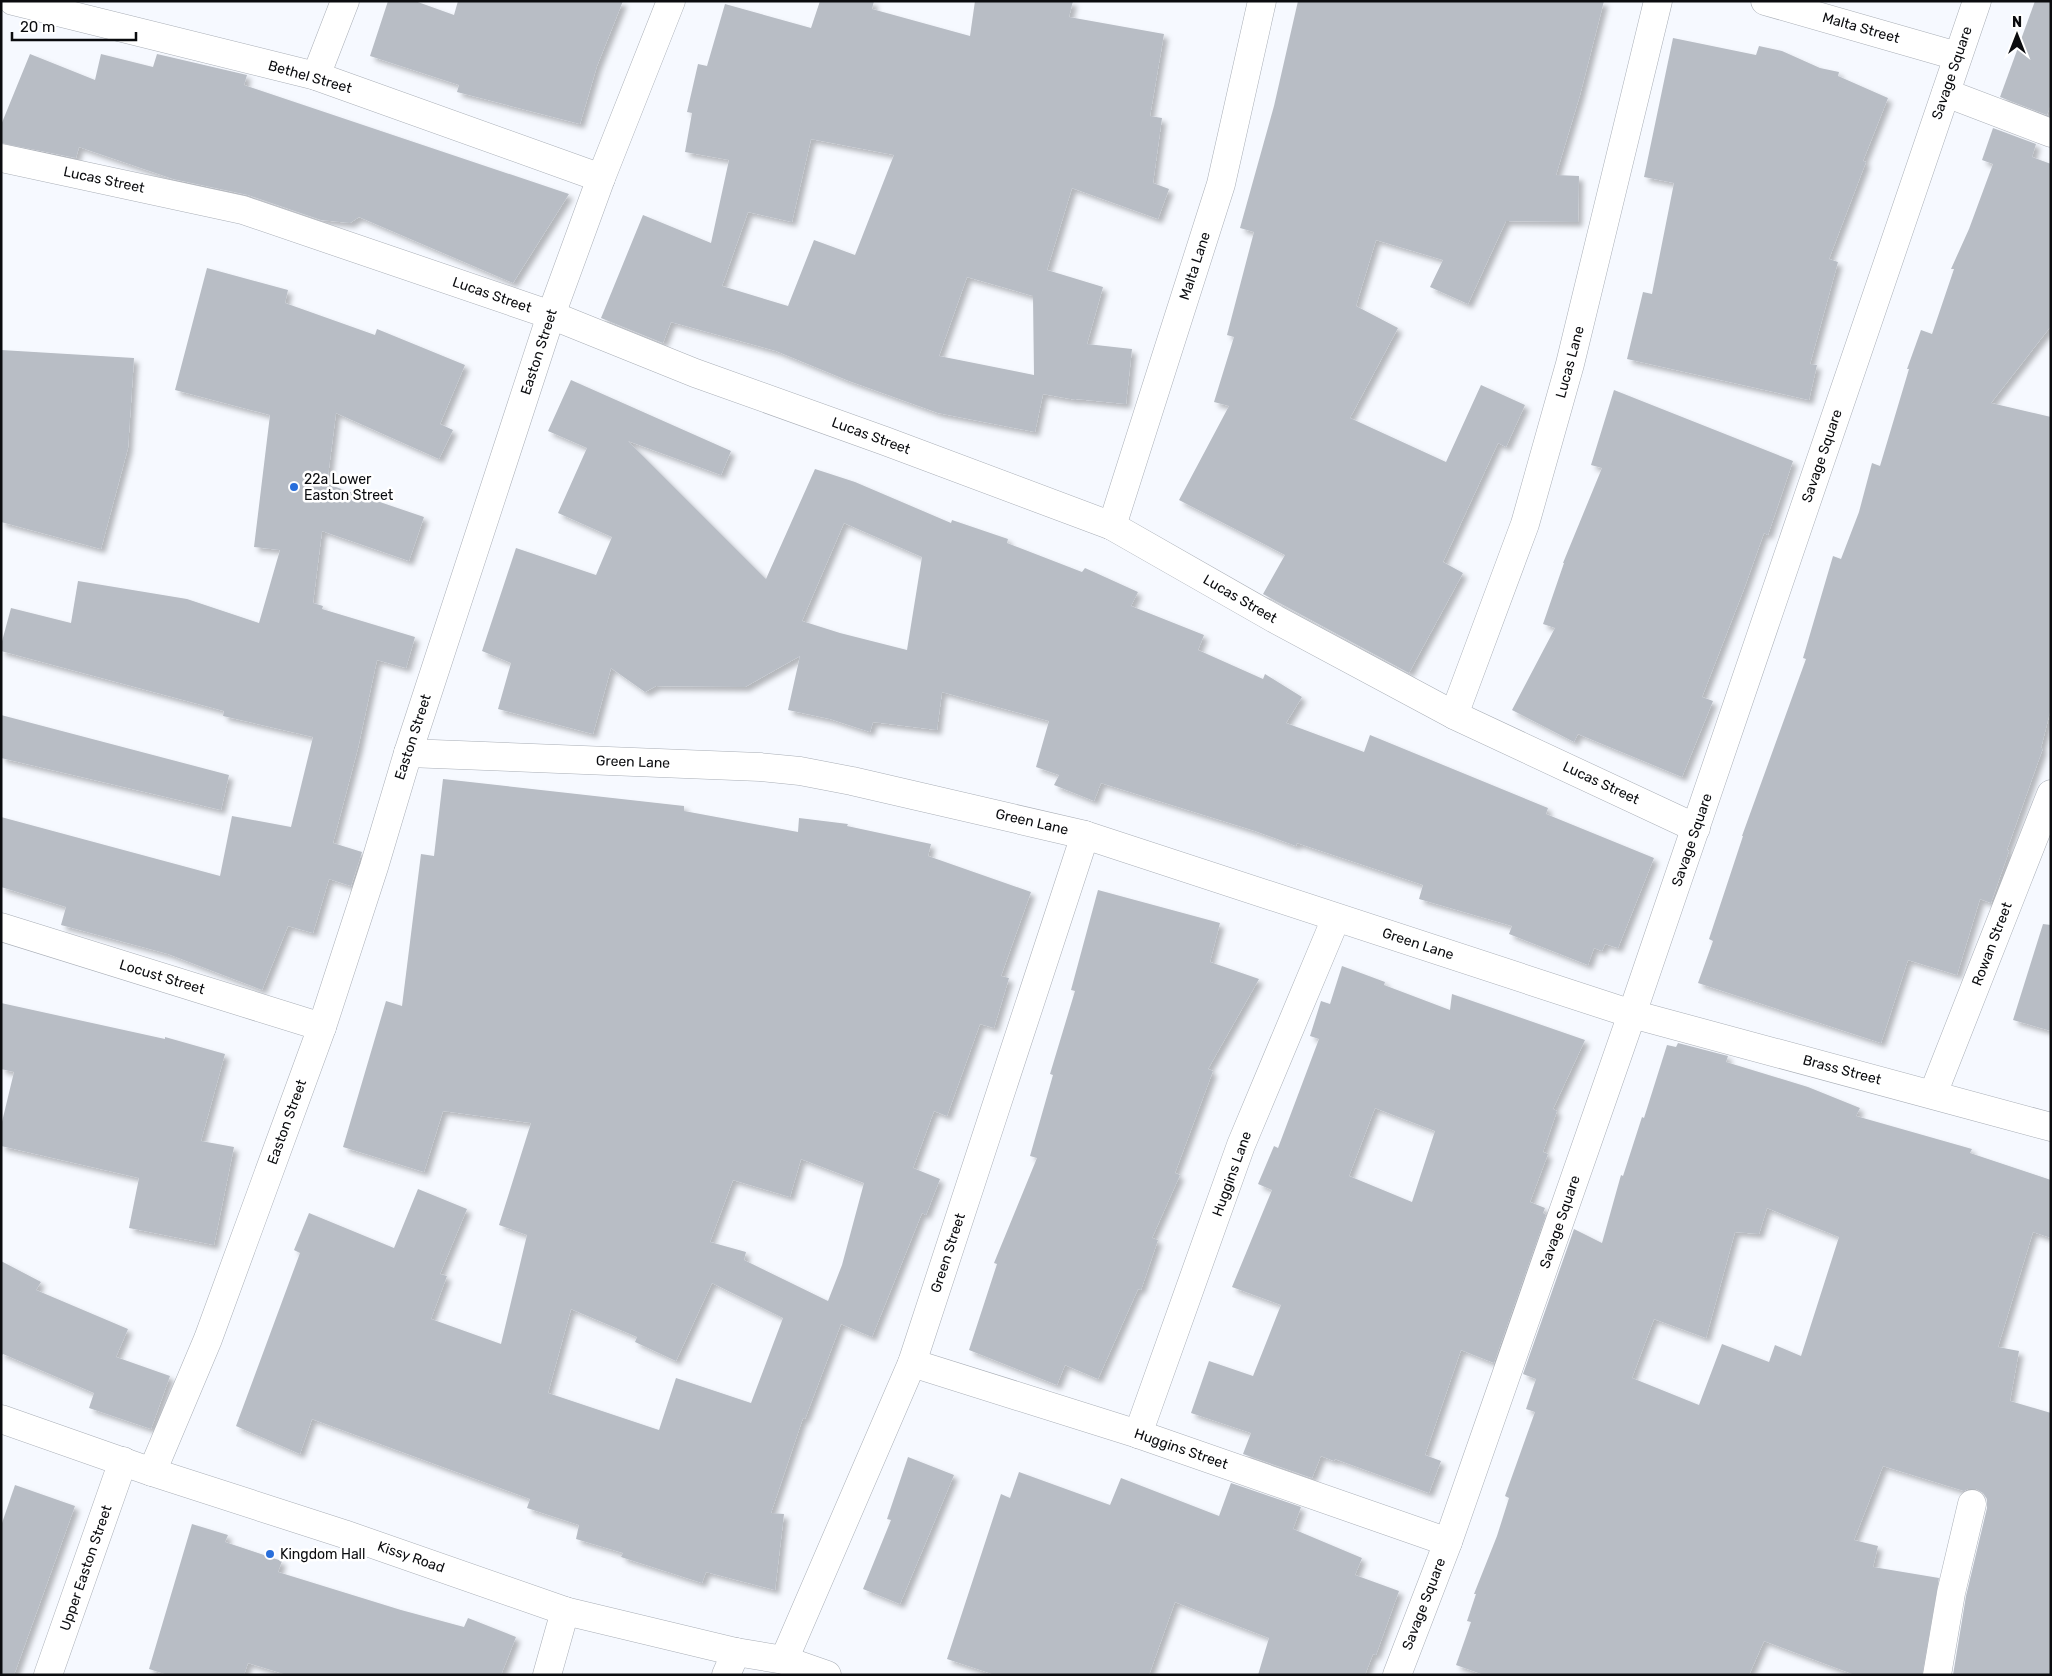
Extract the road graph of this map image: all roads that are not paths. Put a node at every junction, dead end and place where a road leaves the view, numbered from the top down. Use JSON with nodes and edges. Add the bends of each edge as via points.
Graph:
{"nodes":[{"id":1,"x":13,"y":1,"type":"edge"},
{"id":2,"x":346,"y":1,"type":"edge"},
{"id":3,"x":671,"y":1,"type":"edge"},
{"id":4,"x":1262,"y":1,"type":"edge"},
{"id":5,"x":1658,"y":1,"type":"edge"},
{"id":6,"x":1766,"y":1,"type":"edge"},
{"id":7,"x":1977,"y":1,"type":"edge"},
{"id":8,"x":1957,"y":56,"type":"junction"},
{"id":9,"x":316,"y":76,"type":"junction"},
{"id":10,"x":1946,"y":93,"type":"junction"},
{"id":11,"x":2051,"y":133,"type":"edge"},
{"id":12,"x":1,"y":158,"type":"edge"},
{"id":13,"x":601,"y":178,"type":"junction"},
{"id":14,"x":551,"y":315,"type":"junction"},
{"id":15,"x":1112,"y":526,"type":"junction"},
{"id":16,"x":1454,"y":715,"type":"junction"},
{"id":17,"x":408,"y":753,"type":"junction"},
{"id":18,"x":2051,"y":794,"type":"edge"},
{"id":19,"x":1696,"y":828,"type":"junction"},
{"id":20,"x":1085,"y":835,"type":"junction"},
{"id":21,"x":1336,"y":918,"type":"junction"},
{"id":22,"x":1,"y":927,"type":"edge"},
{"id":23,"x":1632,"y":1014,"type":"junction"},
{"id":24,"x":322,"y":1027,"type":"junction"},
{"id":25,"x":1933,"y":1094,"type":"junction"},
{"id":26,"x":2051,"y":1127,"type":"edge"},
{"id":27,"x":912,"y":1363,"type":"junction"},
{"id":28,"x":1,"y":1419,"type":"edge"},
{"id":29,"x":1138,"y":1434,"type":"junction"},
{"id":30,"x":123,"y":1461,"type":"junction"},
{"id":31,"x":152,"y":1472,"type":"junction"},
{"id":32,"x":1972,"y":1504,"type":"dead end"},
{"id":33,"x":1448,"y":1542,"type":"junction"},
{"id":34,"x":565,"y":1611,"type":"junction"},
{"id":35,"x":784,"y":1660,"type":"junction"},
{"id":36,"x":731,"y":1663,"type":"edge"},
{"id":37,"x":48,"y":1675,"type":"edge"},
{"id":38,"x":547,"y":1675,"type":"edge"},
{"id":39,"x":827,"y":1675,"type":"edge"},
{"id":40,"x":1397,"y":1675,"type":"edge"},
{"id":41,"x":1938,"y":1675,"type":"edge"}],
"edges":[{"from":1,"to":9,"type":"street","name":"Bethel Street"},
{"from":2,"to":9,"type":"street"},
{"from":3,"to":13,"type":"street","name":"Easton Street"},
{"from":4,"to":15,"type":"street","name":"Malta Lane","via":[[1221,184]]},
{"from":5,"to":16,"type":"street","name":"Lucas Lane","via":[[1570,364],[1528,515]]},
{"from":6,"to":8,"type":"street","name":"Malta Street"},
{"from":7,"to":8,"type":"street","name":"Savage Square"},
{"from":8,"to":10,"type":"street","name":"Savage Square"},
{"from":9,"to":13,"type":"street","name":"Bethel Street"},
{"from":10,"to":11,"type":"street"},
{"from":10,"to":19,"type":"street","name":"Savage Square"},
{"from":12,"to":14,"type":"street","name":"Lucas Street","via":[[242,210]]},
{"from":13,"to":14,"type":"street","name":"Easton Street"},
{"from":14,"to":15,"type":"street","name":"Lucas Street","via":[[695,373]]},
{"from":14,"to":17,"type":"street","name":"Easton Street"},
{"from":15,"to":16,"type":"street","name":"Lucas Street","via":[[1275,619]]},
{"from":16,"to":19,"type":"street","name":"Lucas Street"},
{"from":17,"to":20,"type":"street","name":"Green Lane","via":[[800,771]]},
{"from":17,"to":24,"type":"street","name":"Easton Street"},
{"from":18,"to":25,"type":"street","name":"Rowan Street"},
{"from":19,"to":23,"type":"street","name":"Savage Square"},
{"from":20,"to":21,"type":"street","name":"Green Lane"},
{"from":20,"to":27,"type":"street","name":"Green Street"},
{"from":21,"to":23,"type":"street","name":"Green Lane"},
{"from":21,"to":29,"type":"street","name":"Huggins Lane","via":[[1242,1145]]},
{"from":22,"to":24,"type":"street","name":"Locust Street"},
{"from":23,"to":25,"type":"street","name":"Brass Street"},
{"from":23,"to":33,"type":"street","name":"Savage Square"},
{"from":24,"to":31,"type":"street","name":"Easton Street","via":[[208,1339]]},
{"from":25,"to":26,"type":"street","name":"Brass Street"},
{"from":27,"to":29,"type":"street","name":"Huggins Street"},
{"from":27,"to":35,"type":"street","name":"Green Street"},
{"from":28,"to":30,"type":"street","name":"Kissy Road"},
{"from":29,"to":33,"type":"street","name":"Huggins Street"},
{"from":30,"to":31,"type":"street","name":"Kissy Road"},
{"from":30,"to":37,"type":"street","name":"Upper Easton Street"},
{"from":31,"to":34,"type":"street","name":"Kissy Road"},
{"from":32,"to":41,"type":"street","via":[[1951,1593]]},
{"from":33,"to":40,"type":"street","name":"Savage Square"},
{"from":34,"to":36,"type":"street","name":"Kissy Road"},
{"from":34,"to":38,"type":"street"},
{"from":35,"to":36,"type":"street","name":"Kissy Road"},
{"from":35,"to":39,"type":"street","name":"Kissy Road"}]}
